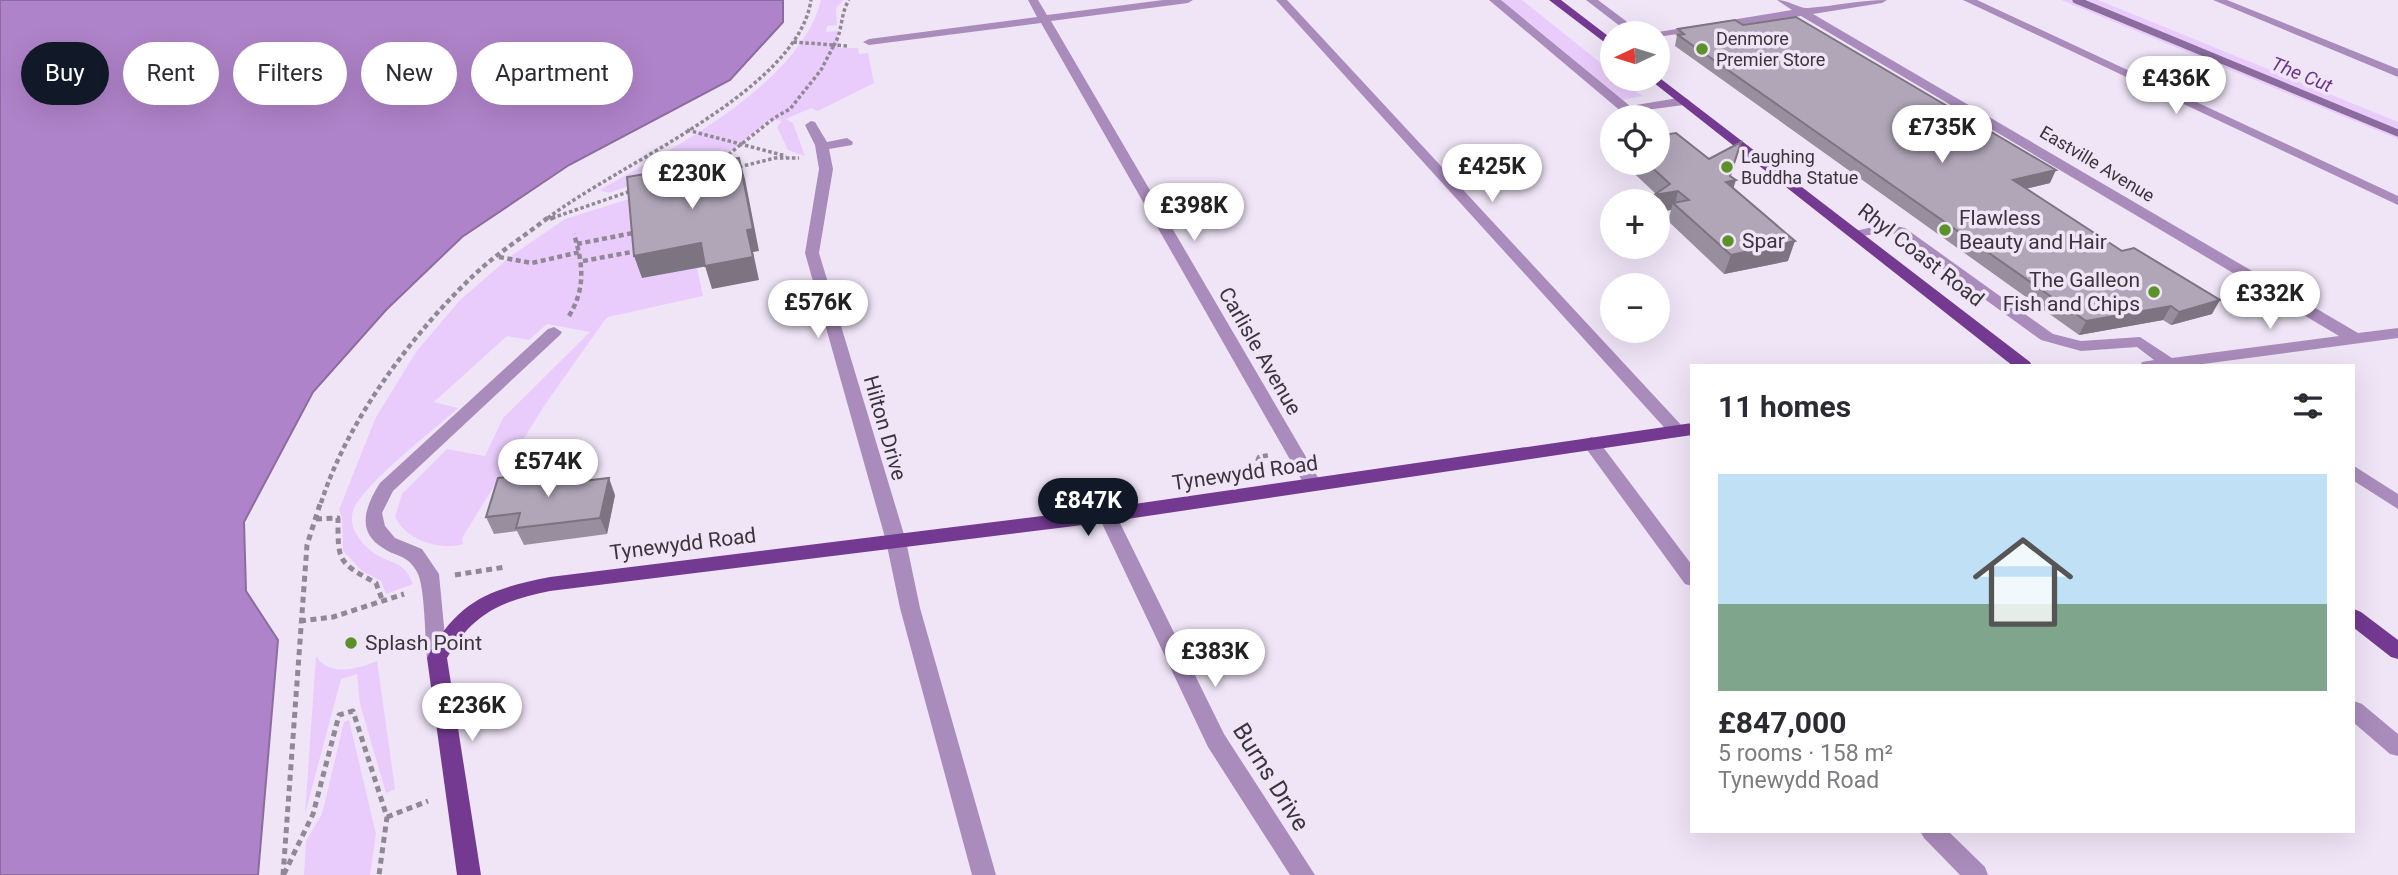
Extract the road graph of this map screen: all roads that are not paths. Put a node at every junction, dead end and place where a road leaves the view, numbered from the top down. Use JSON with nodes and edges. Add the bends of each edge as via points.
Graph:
{"nodes":[{"id":1,"x":1033,"y":0,"type":"edge"},
{"id":2,"x":1188,"y":0,"type":"edge"},
{"id":3,"x":1281,"y":0,"type":"edge"},
{"id":4,"x":1494,"y":0,"type":"edge"},
{"id":5,"x":1554,"y":0,"type":"edge"},
{"id":6,"x":1591,"y":0,"type":"edge"},
{"id":7,"x":1782,"y":0,"type":"edge"},
{"id":8,"x":1882,"y":0,"type":"edge"},
{"id":9,"x":1968,"y":0,"type":"edge"},
{"id":10,"x":2218,"y":0,"type":"edge"},
{"id":11,"x":1802,"y":12,"type":"junction"},
{"id":12,"x":1042,"y":18,"type":"junction"},
{"id":13,"x":1620,"y":21,"type":"edge"},
{"id":14,"x":1670,"y":32,"type":"edge"},
{"id":15,"x":1600,"y":35,"type":"edge"},
{"id":16,"x":869,"y":42,"type":"dead end"},
{"id":17,"x":2398,"y":72,"type":"edge"},
{"id":18,"x":1670,"y":90,"type":"edge"},
{"id":19,"x":1684,"y":101,"type":"junction"},
{"id":20,"x":1620,"y":105,"type":"edge"},
{"id":21,"x":1668,"y":105,"type":"edge"},
{"id":22,"x":811,"y":125,"type":"dead end"},
{"id":23,"x":847,"y":142,"type":"dead end"},
{"id":24,"x":1748,"y":151,"type":"junction"},
{"id":25,"x":824,"y":153,"type":"junction"},
{"id":26,"x":1726,"y":156,"type":"edge"},
{"id":27,"x":2398,"y":201,"type":"edge"},
{"id":28,"x":1856,"y":235,"type":"junction"},
{"id":29,"x":554,"y":331,"type":"road end"},
{"id":30,"x":2398,"y":333,"type":"edge"},
{"id":31,"x":2356,"y":339,"type":"junction"},
{"id":32,"x":2169,"y":363,"type":"junction"},
{"id":33,"x":2195,"y":363,"type":"edge"},
{"id":34,"x":2021,"y":364,"type":"edge"},
{"id":35,"x":2162,"y":364,"type":"edge"},
{"id":36,"x":1685,"y":430,"type":"edge"},
{"id":37,"x":1591,"y":443,"type":"junction"},
{"id":38,"x":2355,"y":473,"type":"edge"},
{"id":39,"x":1314,"y":486,"type":"junction"},
{"id":40,"x":2398,"y":503,"type":"edge"},
{"id":41,"x":1107,"y":515,"type":"junction"},
{"id":42,"x":896,"y":541,"type":"junction"},
{"id":43,"x":1690,"y":576,"type":"edge"},
{"id":44,"x":2355,"y":618,"type":"edge"},
{"id":45,"x":2394,"y":644,"type":"edge"},
{"id":46,"x":437,"y":658,"type":"junction"},
{"id":47,"x":2355,"y":711,"type":"edge"},
{"id":48,"x":2398,"y":747,"type":"edge"},
{"id":49,"x":1934,"y":833,"type":"edge"},
{"id":50,"x":469,"y":875,"type":"edge"},
{"id":51,"x":984,"y":875,"type":"edge"},
{"id":52,"x":1303,"y":875,"type":"edge"},
{"id":53,"x":1976,"y":875,"type":"edge"}],
"edges":[{"from":1,"to":12,"type":"street","name":"Carlisle Avenue"},
{"from":2,"to":12,"type":"street"},
{"from":3,"to":36,"type":"street"},
{"from":4,"to":20,"type":"street"},
{"from":5,"to":15,"type":"main road"},
{"from":6,"to":13,"type":"street"},
{"from":7,"to":11,"type":"street","name":"Eastville Avenue"},
{"from":8,"to":11,"type":"street"},
{"from":9,"to":27,"type":"street"},
{"from":10,"to":17,"type":"street"},
{"from":11,"to":14,"type":"street"},
{"from":11,"to":31,"type":"street","name":"Eastville Avenue"},
{"from":12,"to":16,"type":"street"},
{"from":12,"to":39,"type":"street","name":"Carlisle Avenue"},
{"from":18,"to":19,"type":"main road","name":"Rhyl Coast Road"},
{"from":19,"to":21,"type":"street"},
{"from":19,"to":24,"type":"main road","name":"Rhyl Coast Road"},
{"from":22,"to":25,"type":"street"},
{"from":23,"to":25,"type":"street"},
{"from":24,"to":26,"type":"street"},
{"from":24,"to":28,"type":"main road","name":"Rhyl Coast Road"},
{"from":25,"to":42,"type":"street","name":"Hilton Drive","via":[[826,169],[812,253]]},
{"from":28,"to":32,"type":"street","via":[[1886,228],[1900,231],[2034,330],[2055,340],[2081,346],[2140,342]]},
{"from":28,"to":34,"type":"main road","name":"Rhyl Coast Road"},
{"from":29,"to":46,"type":"street","via":[[386,487],[373,513],[376,528],[388,543],[415,554],[429,574]]},
{"from":30,"to":31,"type":"street"},
{"from":31,"to":33,"type":"street"},
{"from":32,"to":33,"type":"street"},
{"from":32,"to":35,"type":"street"},
{"from":36,"to":37,"type":"main road","name":"Tynewydd Road"},
{"from":37,"to":39,"type":"main road","name":"Tynewydd Road"},
{"from":37,"to":43,"type":"street"},
{"from":38,"to":40,"type":"street"},
{"from":39,"to":41,"type":"main road","name":"Tynewydd Road"},
{"from":41,"to":42,"type":"main road","name":"Tynewydd Road"},
{"from":41,"to":52,"type":"street","name":"Burns Drive","via":[[1216,740]]},
{"from":42,"to":46,"type":"main road","name":"Tynewydd Road","via":[[550,584],[497,597],[451,631]]},
{"from":42,"to":51,"type":"street","name":"Hilton Drive","via":[[910,608]]},
{"from":44,"to":45,"type":"main road"},
{"from":46,"to":50,"type":"main road"},
{"from":47,"to":48,"type":"street"},
{"from":49,"to":53,"type":"street"}]}
